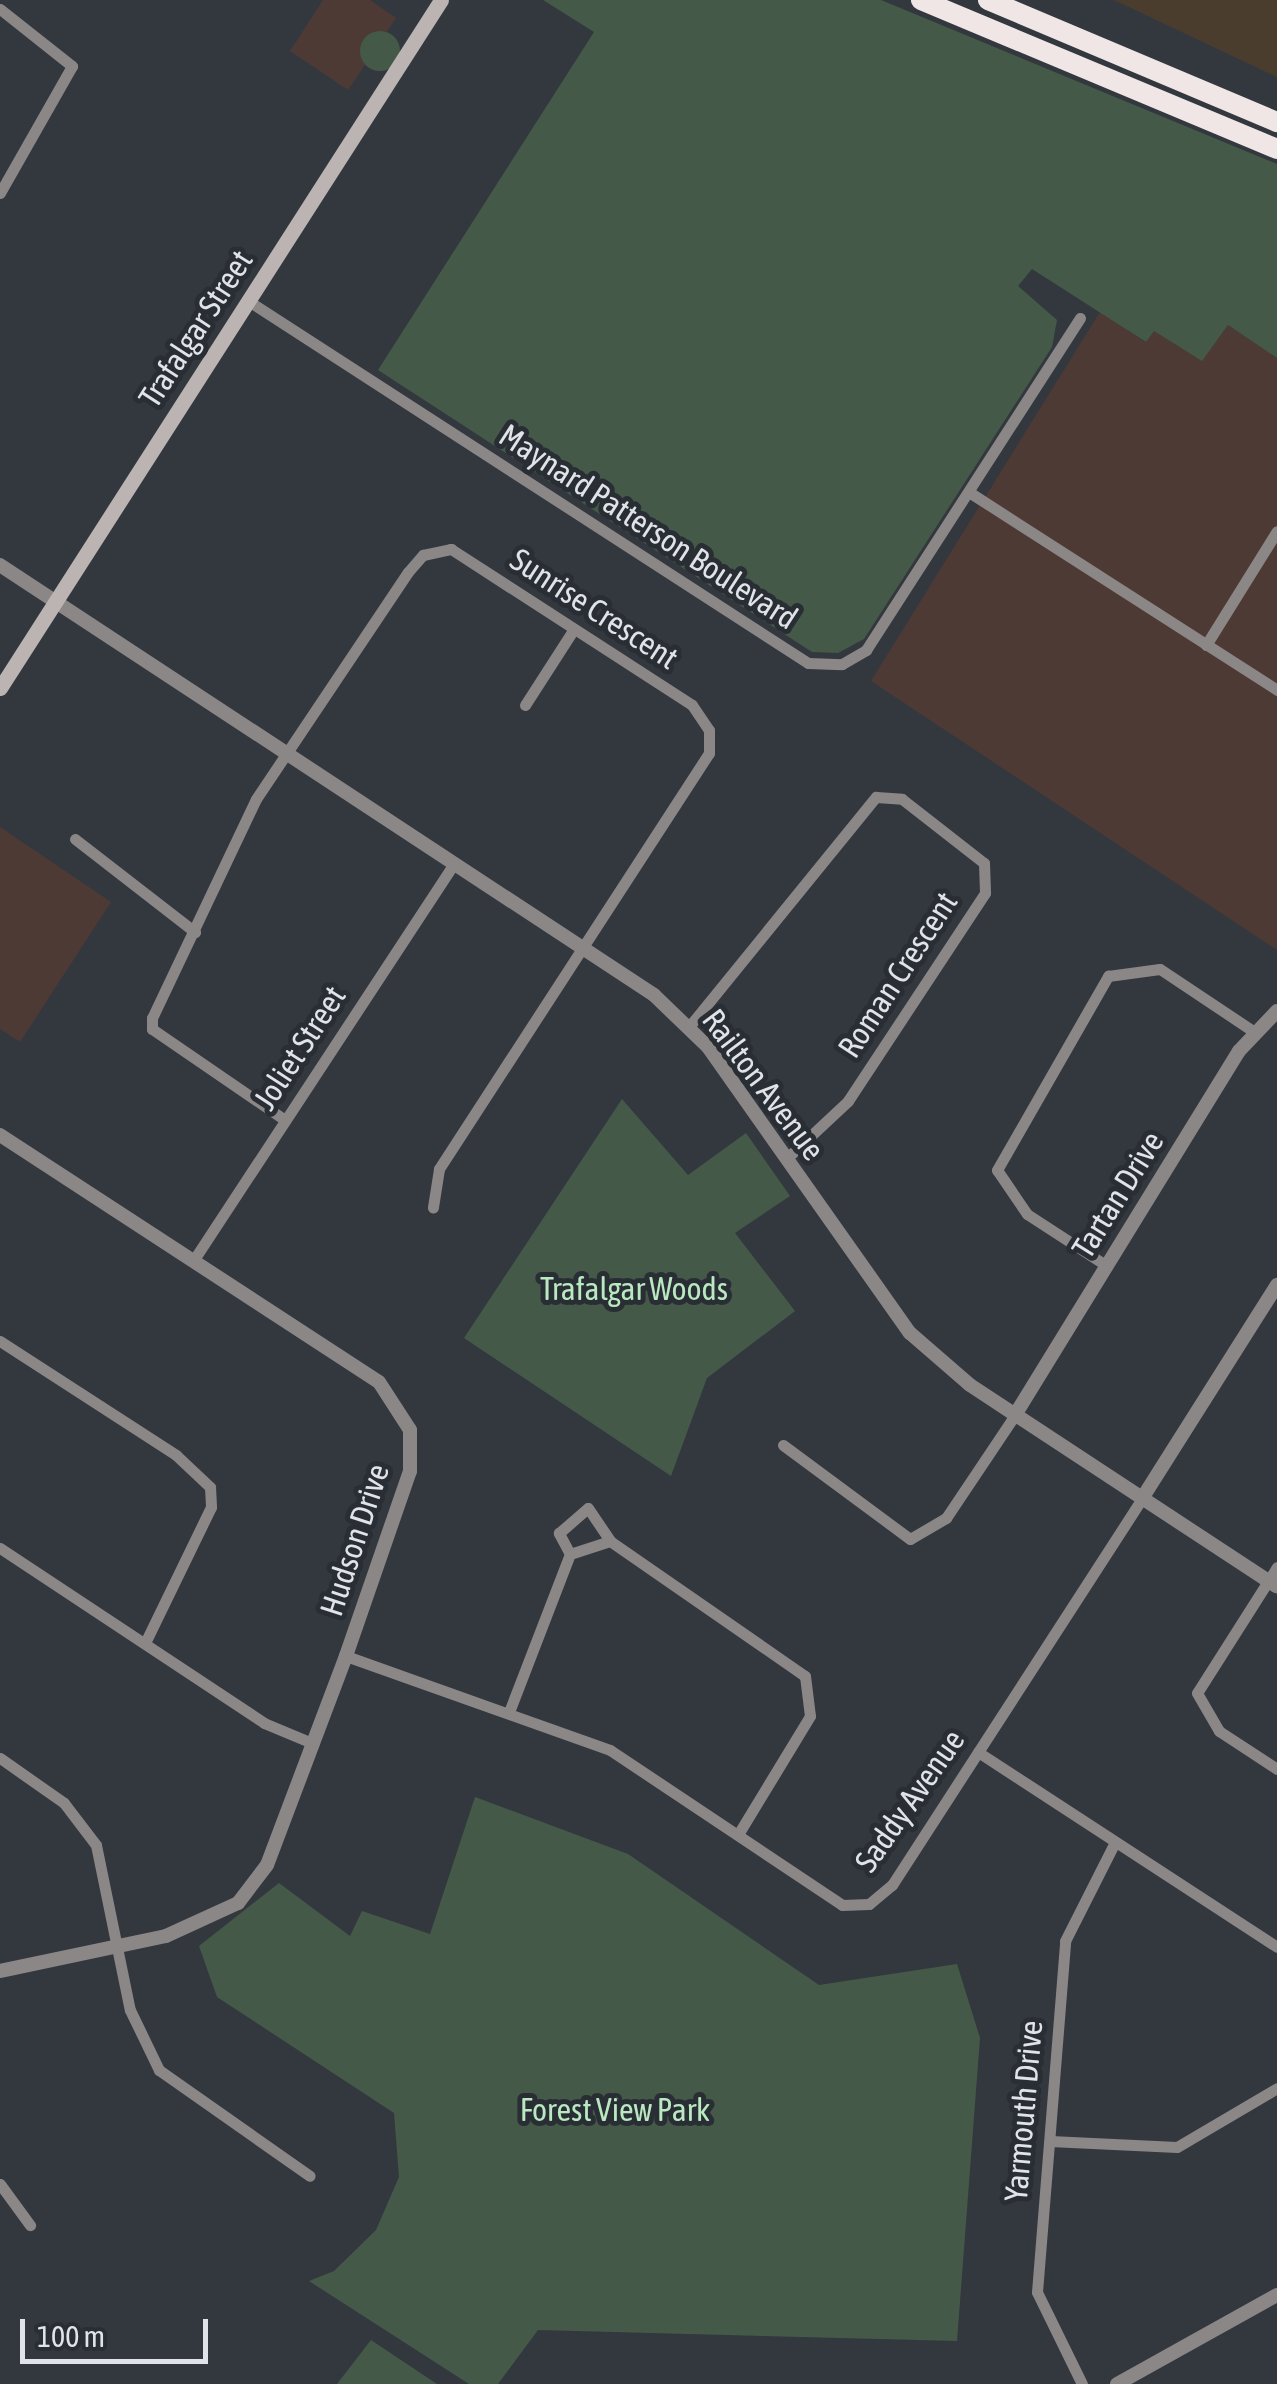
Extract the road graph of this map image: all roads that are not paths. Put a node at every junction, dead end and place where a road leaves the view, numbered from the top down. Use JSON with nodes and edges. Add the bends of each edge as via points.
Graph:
{"nodes":[{"id":1,"x":441,"y":0,"type":"edge"},
{"id":2,"x":920,"y":0,"type":"edge"},
{"id":3,"x":988,"y":0,"type":"edge"},
{"id":4,"x":0,"y":10,"type":"edge"},
{"id":5,"x":1277,"y":122,"type":"edge"},
{"id":6,"x":1277,"y":149,"type":"edge"},
{"id":7,"x":0,"y":193,"type":"edge"},
{"id":8,"x":247,"y":300,"type":"junction"},
{"id":9,"x":1080,"y":318,"type":"dead end"},
{"id":10,"x":972,"y":494,"type":"junction"},
{"id":11,"x":1277,"y":531,"type":"edge"},
{"id":12,"x":0,"y":565,"type":"edge"},
{"id":13,"x":54,"y":603,"type":"junction"},
{"id":14,"x":574,"y":629,"type":"junction"},
{"id":15,"x":1206,"y":645,"type":"junction"},
{"id":16,"x":0,"y":688,"type":"edge"},
{"id":17,"x":1277,"y":690,"type":"edge"},
{"id":18,"x":524,"y":704,"type":"dead end"},
{"id":19,"x":288,"y":754,"type":"junction"},
{"id":20,"x":75,"y":839,"type":"dead end"},
{"id":21,"x":453,"y":865,"type":"junction"},
{"id":22,"x":194,"y":932,"type":"junction"},
{"id":23,"x":580,"y":947,"type":"junction"},
{"id":24,"x":1277,"y":1011,"type":"edge"},
{"id":25,"x":688,"y":1028,"type":"junction"},
{"id":26,"x":1256,"y":1033,"type":"junction"},
{"id":27,"x":286,"y":1120,"type":"junction"},
{"id":28,"x":0,"y":1134,"type":"edge"},
{"id":29,"x":786,"y":1159,"type":"junction"},
{"id":30,"x":433,"y":1208,"type":"dead end"},
{"id":31,"x":194,"y":1260,"type":"junction"},
{"id":32,"x":1106,"y":1266,"type":"junction"},
{"id":33,"x":1277,"y":1285,"type":"edge"},
{"id":34,"x":0,"y":1341,"type":"edge"},
{"id":35,"x":1015,"y":1415,"type":"junction"},
{"id":36,"x":783,"y":1444,"type":"dead end"},
{"id":37,"x":1143,"y":1497,"type":"junction"},
{"id":38,"x":610,"y":1541,"type":"junction"},
{"id":39,"x":0,"y":1548,"type":"edge"},
{"id":40,"x":570,"y":1554,"type":"junction"},
{"id":41,"x":1274,"y":1578,"type":"edge"},
{"id":42,"x":146,"y":1643,"type":"junction"},
{"id":43,"x":346,"y":1656,"type":"junction"},
{"id":44,"x":509,"y":1712,"type":"junction"},
{"id":45,"x":312,"y":1742,"type":"junction"},
{"id":46,"x":978,"y":1752,"type":"junction"},
{"id":47,"x":0,"y":1758,"type":"edge"},
{"id":48,"x":1277,"y":1769,"type":"edge"},
{"id":49,"x":739,"y":1834,"type":"junction"},
{"id":50,"x":1114,"y":1844,"type":"junction"},
{"id":51,"x":1277,"y":1947,"type":"edge"},
{"id":52,"x":118,"y":1949,"type":"junction"},
{"id":53,"x":0,"y":1971,"type":"edge"},
{"id":54,"x":1277,"y":2088,"type":"edge"},
{"id":55,"x":1050,"y":2141,"type":"junction"},
{"id":56,"x":310,"y":2176,"type":"dead end"},
{"id":57,"x":0,"y":2184,"type":"edge"},
{"id":58,"x":30,"y":2225,"type":"dead end"},
{"id":59,"x":1277,"y":2295,"type":"edge"},
{"id":60,"x":1082,"y":2384,"type":"edge"},
{"id":61,"x":1117,"y":2384,"type":"edge"}],
"edges":[{"from":1,"to":8,"type":"main road","name":"Trafalgar Street"},
{"from":2,"to":6,"type":"highway"},
{"from":3,"to":5,"type":"highway"},
{"from":4,"to":7,"type":"street","via":[[72,66],[68,87]]},
{"from":8,"to":10,"type":"street","name":"Maynard Patterson Boulevard","via":[[808,664],[842,664],[866,650]]},
{"from":8,"to":13,"type":"main road","name":"Trafalgar Street"},
{"from":9,"to":10,"type":"street","name":"Maynard Patterson Boulevard"},
{"from":10,"to":15,"type":"street"},
{"from":11,"to":15,"type":"street"},
{"from":12,"to":13,"type":"street","name":"Railton Avenue"},
{"from":13,"to":16,"type":"main road","name":"Trafalgar Street"},
{"from":13,"to":19,"type":"street","name":"Railton Avenue"},
{"from":14,"to":18,"type":"street"},
{"from":14,"to":19,"type":"street","name":"Sunrise Crescent","via":[[452,549],[423,555]]},
{"from":14,"to":23,"type":"street","name":"Sunrise Crescent","via":[[692,706],[710,730],[709,753]]},
{"from":15,"to":17,"type":"street"},
{"from":19,"to":21,"type":"street","name":"Railton Avenue"},
{"from":19,"to":22,"type":"street","name":"Sunrise Crescent","via":[[231,841]]},
{"from":20,"to":22,"type":"street"},
{"from":21,"to":23,"type":"street","name":"Railton Avenue"},
{"from":21,"to":27,"type":"street","name":"Joliet Street"},
{"from":22,"to":27,"type":"street","name":"Sunrise Crescent","via":[[152,1029]]},
{"from":23,"to":25,"type":"street","name":"Railton Avenue"},
{"from":23,"to":30,"type":"street","name":"Sunrise Crescent","via":[[439,1169]]},
{"from":24,"to":26,"type":"street","name":"Tartan Drive"},
{"from":25,"to":29,"type":"street","name":"Railton Avenue"},
{"from":25,"to":29,"type":"street","name":"Roman Crescent","via":[[876,797],[902,799],[984,863],[985,893],[848,1101]]},
{"from":26,"to":32,"type":"street","name":"Tartan Drive"},
{"from":26,"to":32,"type":"street","via":[[1160,968],[1108,976],[997,1170],[1026,1214]]},
{"from":27,"to":31,"type":"street","name":"Joliet Street"},
{"from":28,"to":31,"type":"street","name":"Hudson Drive"},
{"from":29,"to":35,"type":"street","name":"Railton Avenue","via":[[910,1334]]},
{"from":31,"to":43,"type":"street","name":"Hudson Drive","via":[[380,1382],[410,1430],[410,1471]]},
{"from":32,"to":35,"type":"street","name":"Tartan Drive"},
{"from":33,"to":37,"type":"street","name":"Saddy Avenue"},
{"from":34,"to":42,"type":"street","via":[[186,1462],[210,1488],[211,1507]]},
{"from":35,"to":36,"type":"street","via":[[946,1518],[910,1539]]},
{"from":35,"to":37,"type":"street","name":"Railton Avenue"},
{"from":37,"to":41,"type":"street","name":"Railton Avenue"},
{"from":37,"to":46,"type":"street","name":"Saddy Avenue"},
{"from":38,"to":40,"type":"street"},
{"from":38,"to":40,"type":"street","via":[[588,1508],[559,1533]]},
{"from":38,"to":49,"type":"street","via":[[805,1676],[810,1716]]},
{"from":39,"to":42,"type":"street"},
{"from":40,"to":44,"type":"street"},
{"from":41,"to":48,"type":"street","via":[[1197,1694],[1218,1731]]},
{"from":42,"to":45,"type":"street","via":[[264,1722]]},
{"from":43,"to":44,"type":"street","name":"Saddy Avenue"},
{"from":43,"to":45,"type":"street","name":"Hudson Drive"},
{"from":44,"to":49,"type":"street","name":"Saddy Avenue","via":[[610,1750]]},
{"from":45,"to":52,"type":"street","name":"Hudson Drive","via":[[266,1864],[238,1903]]},
{"from":46,"to":49,"type":"street","name":"Saddy Avenue","via":[[892,1885],[869,1904],[842,1905]]},
{"from":46,"to":50,"type":"street"},
{"from":47,"to":52,"type":"street","via":[[64,1802],[96,1845]]},
{"from":50,"to":51,"type":"street"},
{"from":50,"to":55,"type":"street","name":"Yarmouth Drive","via":[[1065,1942]]},
{"from":52,"to":53,"type":"street","name":"Hudson Drive"},
{"from":52,"to":56,"type":"street","via":[[141,2044],[159,2070]]},
{"from":54,"to":55,"type":"street","via":[[1176,2148]]},
{"from":55,"to":60,"type":"street","name":"Yarmouth Drive","via":[[1037,2292]]},
{"from":57,"to":58,"type":"street"},
{"from":59,"to":61,"type":"street"}]}
